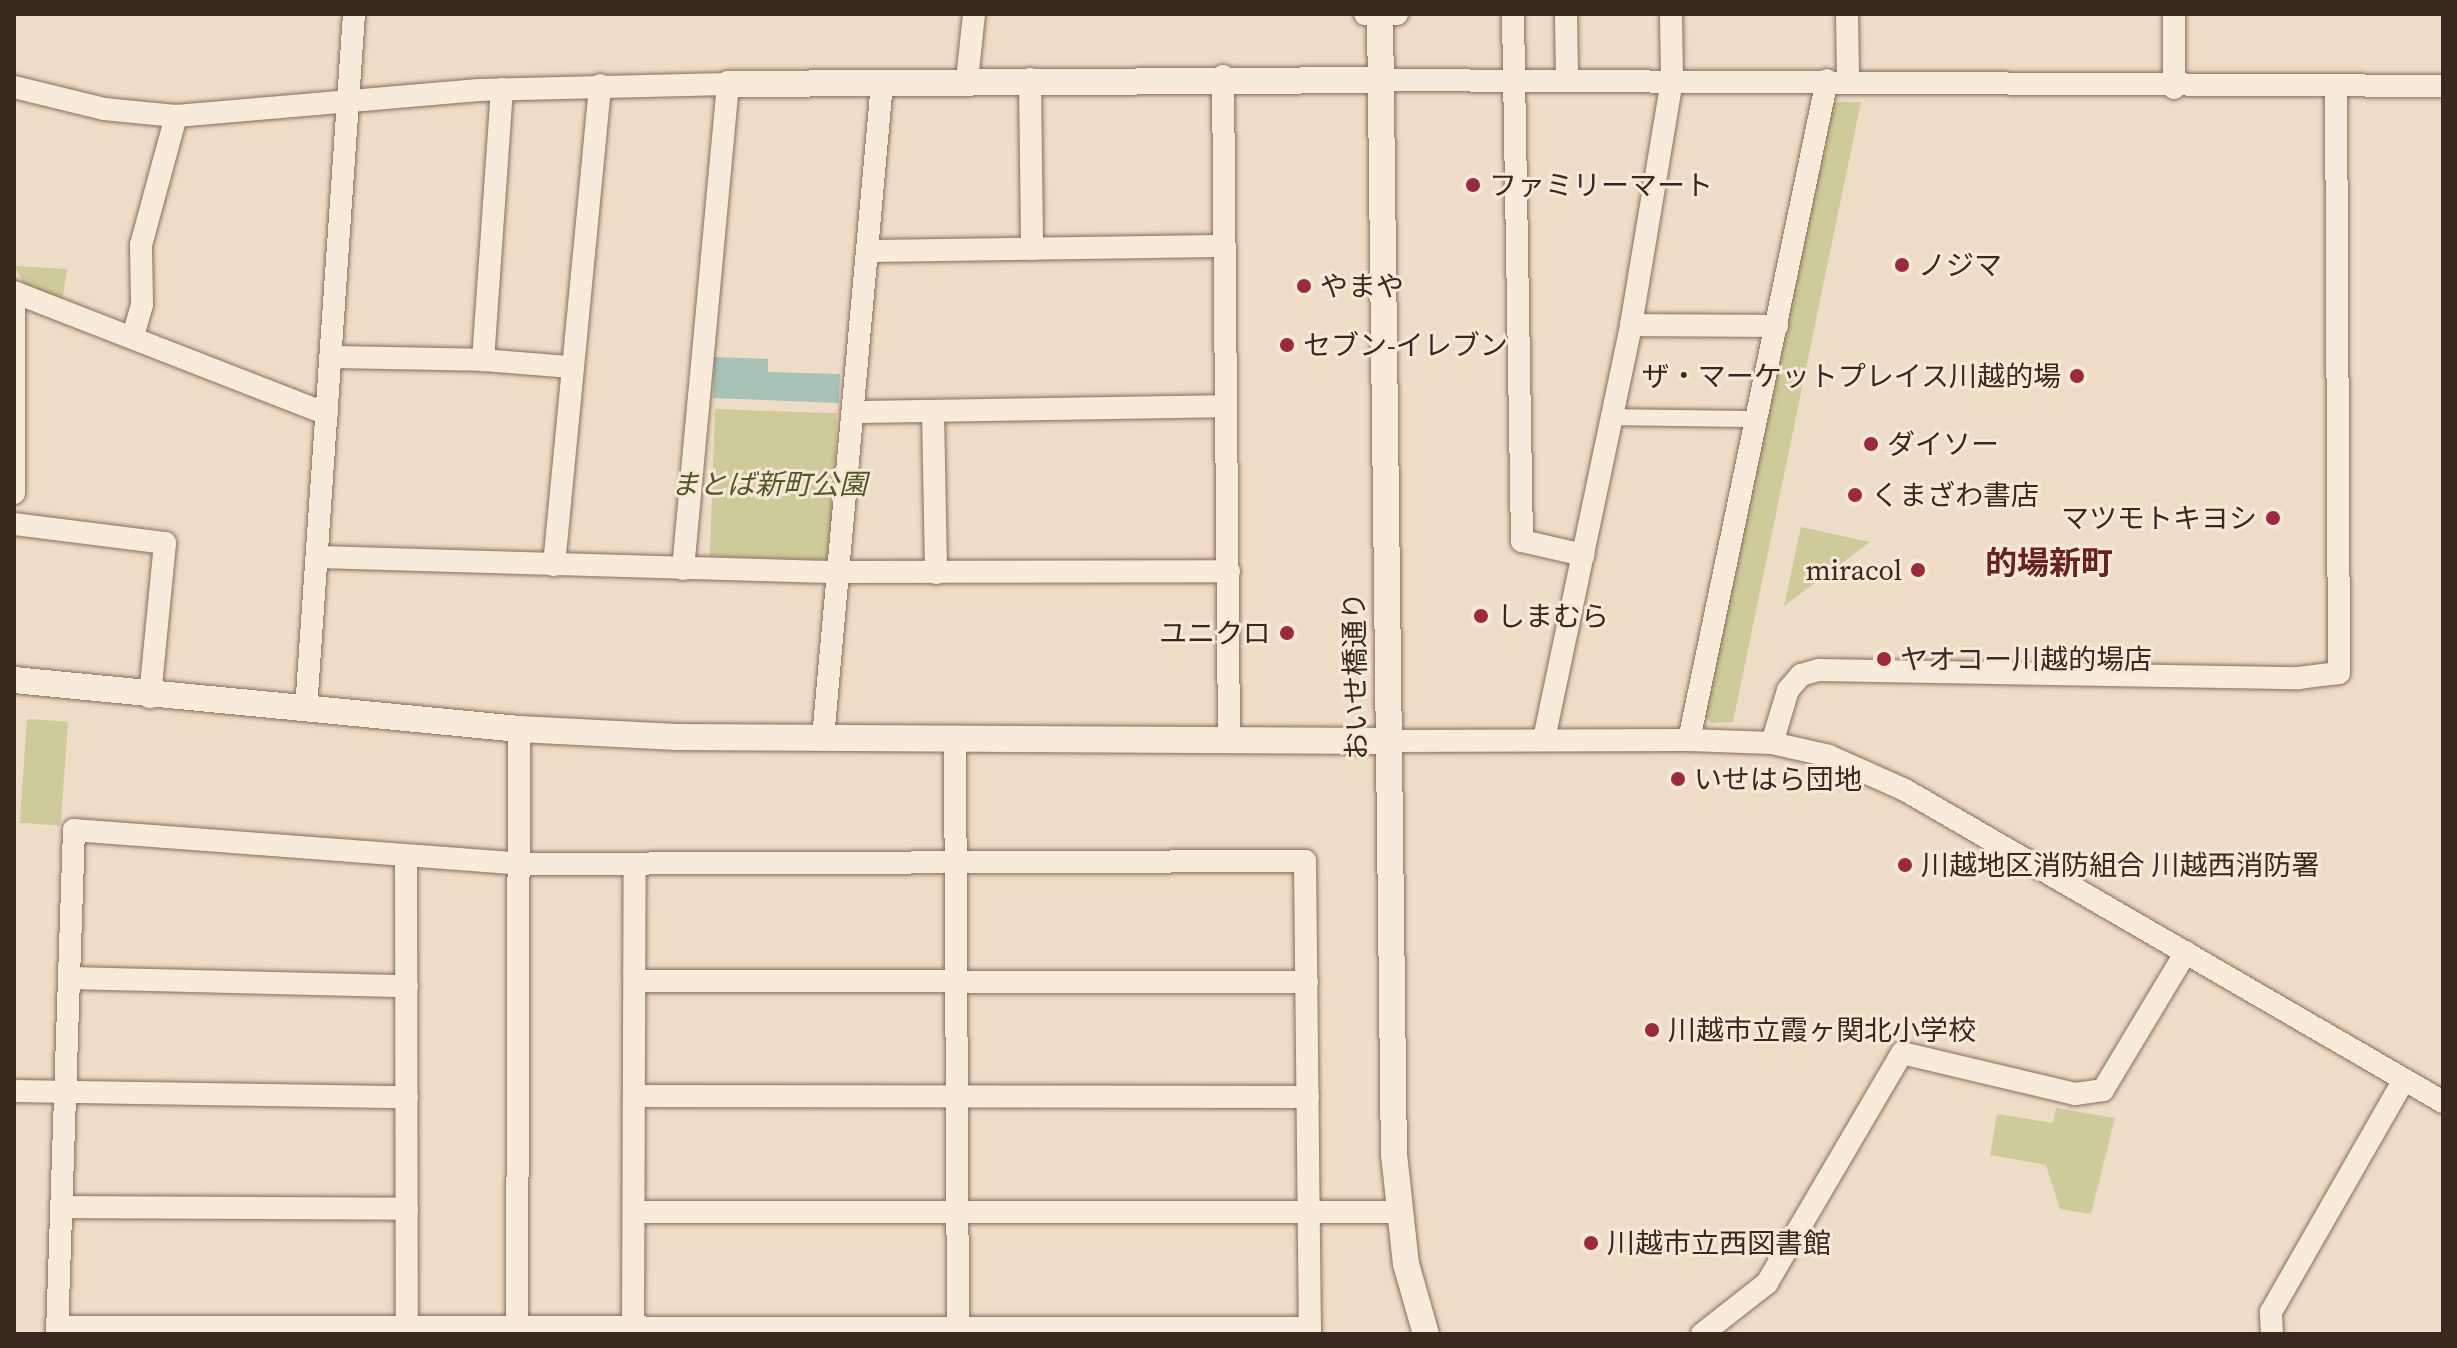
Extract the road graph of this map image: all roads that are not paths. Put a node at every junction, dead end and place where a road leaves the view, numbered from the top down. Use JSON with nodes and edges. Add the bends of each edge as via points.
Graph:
{"nodes":[{"id":1,"x":354,"y":14,"type":"edge"},
{"id":2,"x":974,"y":14,"type":"edge"},
{"id":3,"x":1513,"y":14,"type":"edge"},
{"id":4,"x":1566,"y":14,"type":"edge"},
{"id":5,"x":1671,"y":14,"type":"edge"},
{"id":6,"x":1847,"y":14,"type":"edge"},
{"id":7,"x":2174,"y":14,"type":"edge"},
{"id":8,"x":1381,"y":15,"type":"edge"},
{"id":9,"x":1223,"y":76,"type":"junction"},
{"id":10,"x":1513,"y":78,"type":"junction"},
{"id":11,"x":1567,"y":78,"type":"junction"},
{"id":12,"x":1030,"y":79,"type":"junction"},
{"id":13,"x":967,"y":80,"type":"junction"},
{"id":14,"x":1380,"y":80,"type":"junction"},
{"id":15,"x":1672,"y":80,"type":"junction"},
{"id":16,"x":1838,"y":80,"type":"junction"},
{"id":17,"x":882,"y":83,"type":"junction"},
{"id":18,"x":728,"y":84,"type":"junction"},
{"id":19,"x":600,"y":85,"type":"junction"},
{"id":20,"x":2443,"y":86,"type":"edge"},
{"id":21,"x":14,"y":87,"type":"edge"},
{"id":22,"x":2336,"y":87,"type":"junction"},
{"id":23,"x":2174,"y":88,"type":"junction"},
{"id":24,"x":502,"y":89,"type":"junction"},
{"id":25,"x":349,"y":100,"type":"junction"},
{"id":26,"x":176,"y":116,"type":"junction"},
{"id":27,"x":1224,"y":246,"type":"junction"},
{"id":28,"x":1032,"y":249,"type":"junction"},
{"id":29,"x":867,"y":251,"type":"junction"},
{"id":30,"x":14,"y":292,"type":"edge"},
{"id":31,"x":14,"y":302,"type":"edge"},
{"id":32,"x":1631,"y":325,"type":"junction"},
{"id":33,"x":1777,"y":326,"type":"junction"},
{"id":34,"x":133,"y":336,"type":"junction"},
{"id":35,"x":333,"y":357,"type":"junction"},
{"id":36,"x":483,"y":360,"type":"junction"},
{"id":37,"x":570,"y":367,"type":"junction"},
{"id":38,"x":1226,"y":406,"type":"junction"},
{"id":39,"x":16,"y":412,"type":"edge"},
{"id":40,"x":856,"y":412,"type":"junction"},
{"id":41,"x":933,"y":413,"type":"junction"},
{"id":42,"x":327,"y":414,"type":"junction"},
{"id":43,"x":1612,"y":417,"type":"junction"},
{"id":44,"x":1758,"y":419,"type":"junction"},
{"id":45,"x":14,"y":493,"type":"edge"},
{"id":46,"x":14,"y":524,"type":"edge"},
{"id":47,"x":1583,"y":555,"type":"junction"},
{"id":48,"x":319,"y":557,"type":"junction"},
{"id":49,"x":554,"y":565,"type":"junction"},
{"id":50,"x":683,"y":569,"type":"junction"},
{"id":51,"x":1229,"y":571,"type":"junction"},
{"id":52,"x":841,"y":572,"type":"junction"},
{"id":53,"x":936,"y":573,"type":"junction"},
{"id":54,"x":14,"y":680,"type":"edge"},
{"id":55,"x":150,"y":697,"type":"junction"},
{"id":56,"x":306,"y":709,"type":"junction"},
{"id":57,"x":519,"y":729,"type":"junction"},
{"id":58,"x":955,"y":737,"type":"junction"},
{"id":59,"x":823,"y":738,"type":"junction"},
{"id":60,"x":1229,"y":738,"type":"junction"},
{"id":61,"x":1544,"y":739,"type":"junction"},
{"id":62,"x":1689,"y":740,"type":"junction"},
{"id":63,"x":1388,"y":741,"type":"junction"},
{"id":64,"x":1772,"y":743,"type":"junction"},
{"id":65,"x":406,"y":858,"type":"junction"},
{"id":66,"x":521,"y":864,"type":"junction"},
{"id":67,"x":957,"y":865,"type":"junction"},
{"id":68,"x":635,"y":866,"type":"junction"},
{"id":69,"x":2186,"y":952,"type":"junction"},
{"id":70,"x":957,"y":977,"type":"junction"},
{"id":71,"x":69,"y":978,"type":"junction"},
{"id":72,"x":635,"y":981,"type":"junction"},
{"id":73,"x":1307,"y":982,"type":"junction"},
{"id":74,"x":407,"y":986,"type":"junction"},
{"id":75,"x":2404,"y":1080,"type":"junction"},
{"id":76,"x":14,"y":1091,"type":"edge"},
{"id":77,"x":65,"y":1092,"type":"junction"},
{"id":78,"x":636,"y":1096,"type":"junction"},
{"id":79,"x":407,"y":1097,"type":"junction"},
{"id":80,"x":955,"y":1097,"type":"junction"},
{"id":81,"x":1308,"y":1097,"type":"junction"},
{"id":82,"x":2443,"y":1102,"type":"edge"},
{"id":83,"x":61,"y":1207,"type":"junction"},
{"id":84,"x":407,"y":1209,"type":"junction"},
{"id":85,"x":635,"y":1212,"type":"junction"},
{"id":86,"x":956,"y":1212,"type":"junction"},
{"id":87,"x":1399,"y":1212,"type":"junction"},
{"id":88,"x":1306,"y":1213,"type":"junction"},
{"id":89,"x":407,"y":1327,"type":"junction"},
{"id":90,"x":58,"y":1330,"type":"edge"},
{"id":91,"x":333,"y":1330,"type":"edge"},
{"id":92,"x":517,"y":1330,"type":"edge"},
{"id":93,"x":633,"y":1331,"type":"edge"},
{"id":94,"x":958,"y":1331,"type":"edge"},
{"id":95,"x":1310,"y":1331,"type":"edge"},
{"id":96,"x":1426,"y":1334,"type":"edge"},
{"id":97,"x":1702,"y":1334,"type":"edge"},
{"id":98,"x":2272,"y":1334,"type":"edge"}],
"edges":[{"from":1,"to":25,"type":"street"},
{"from":2,"to":13,"type":"street"},
{"from":3,"to":10,"type":"street"},
{"from":4,"to":11,"type":"street"},
{"from":5,"to":15,"type":"street"},
{"from":6,"to":16,"type":"street"},
{"from":7,"to":23,"type":"street"},
{"from":8,"to":14,"type":"street","name":"おいせ橋通り"},
{"from":9,"to":12,"type":"street"},
{"from":9,"to":14,"type":"street"},
{"from":9,"to":27,"type":"street"},
{"from":10,"to":11,"type":"street"},
{"from":10,"to":14,"type":"street"},
{"from":10,"to":47,"type":"street","via":[[1522,541]]},
{"from":11,"to":15,"type":"street"},
{"from":12,"to":13,"type":"street"},
{"from":12,"to":28,"type":"street"},
{"from":13,"to":17,"type":"street"},
{"from":14,"to":63,"type":"street","name":"おいせ橋通り"},
{"from":15,"to":16,"type":"street"},
{"from":15,"to":32,"type":"street"},
{"from":16,"to":23,"type":"street"},
{"from":16,"to":33,"type":"street"},
{"from":17,"to":18,"type":"street"},
{"from":17,"to":29,"type":"street"},
{"from":18,"to":19,"type":"street"},
{"from":18,"to":50,"type":"street"},
{"from":19,"to":24,"type":"street"},
{"from":19,"to":37,"type":"street"},
{"from":20,"to":22,"type":"street"},
{"from":21,"to":26,"type":"street","via":[[104,109]]},
{"from":22,"to":23,"type":"street"},
{"from":22,"to":64,"type":"street","via":[[2339,673],[2298,678],[1819,670],[1801,675],[1788,690]]},
{"from":24,"to":25,"type":"street"},
{"from":24,"to":36,"type":"street"},
{"from":25,"to":26,"type":"street"},
{"from":25,"to":35,"type":"street"},
{"from":26,"to":34,"type":"street","via":[[141,245],[142,304]]},
{"from":27,"to":28,"type":"street"},
{"from":27,"to":38,"type":"street"},
{"from":28,"to":29,"type":"street"},
{"from":29,"to":40,"type":"street"},
{"from":30,"to":34,"type":"street"},
{"from":31,"to":39,"type":"street"},
{"from":32,"to":33,"type":"street"},
{"from":32,"to":43,"type":"street"},
{"from":33,"to":44,"type":"street"},
{"from":34,"to":42,"type":"street"},
{"from":35,"to":36,"type":"street"},
{"from":35,"to":42,"type":"street"},
{"from":36,"to":37,"type":"street"},
{"from":37,"to":49,"type":"street"},
{"from":38,"to":41,"type":"street"},
{"from":38,"to":51,"type":"street"},
{"from":39,"to":45,"type":"street"},
{"from":40,"to":41,"type":"street"},
{"from":40,"to":52,"type":"street"},
{"from":41,"to":53,"type":"street"},
{"from":42,"to":48,"type":"street"},
{"from":43,"to":44,"type":"street"},
{"from":43,"to":47,"type":"street"},
{"from":44,"to":62,"type":"street"},
{"from":46,"to":55,"type":"street","via":[[165,543]]},
{"from":47,"to":61,"type":"street"},
{"from":48,"to":49,"type":"street"},
{"from":48,"to":56,"type":"street"},
{"from":49,"to":50,"type":"street"},
{"from":50,"to":52,"type":"street"},
{"from":51,"to":53,"type":"street"},
{"from":51,"to":60,"type":"street"},
{"from":52,"to":53,"type":"street"},
{"from":52,"to":59,"type":"street"},
{"from":54,"to":55,"type":"street"},
{"from":55,"to":56,"type":"street"},
{"from":56,"to":57,"type":"street"},
{"from":57,"to":59,"type":"street"},
{"from":57,"to":66,"type":"street"},
{"from":58,"to":59,"type":"street"},
{"from":58,"to":60,"type":"street"},
{"from":58,"to":67,"type":"street"},
{"from":60,"to":63,"type":"street"},
{"from":61,"to":62,"type":"street"},
{"from":61,"to":63,"type":"street"},
{"from":62,"to":64,"type":"street"},
{"from":63,"to":87,"type":"street","name":"おいせ橋通り"},
{"from":64,"to":69,"type":"street","via":[[1859,767]]},
{"from":65,"to":66,"type":"street"},
{"from":65,"to":71,"type":"street","via":[[74,830]]},
{"from":65,"to":74,"type":"street"},
{"from":66,"to":68,"type":"street"},
{"from":66,"to":92,"type":"street"},
{"from":67,"to":68,"type":"street"},
{"from":67,"to":70,"type":"street"},
{"from":67,"to":73,"type":"street","via":[[1305,861]]},
{"from":68,"to":72,"type":"street"},
{"from":69,"to":75,"type":"street"},
{"from":69,"to":97,"type":"street","via":[[2103,1090],[2075,1094],[1902,1053],[1767,1283]]},
{"from":70,"to":72,"type":"street"},
{"from":70,"to":73,"type":"street"},
{"from":70,"to":80,"type":"street"},
{"from":71,"to":74,"type":"street"},
{"from":71,"to":77,"type":"street"},
{"from":72,"to":78,"type":"street"},
{"from":73,"to":81,"type":"street"},
{"from":74,"to":79,"type":"street"},
{"from":75,"to":82,"type":"street"},
{"from":75,"to":98,"type":"street","via":[[2271,1312]]},
{"from":76,"to":77,"type":"street"},
{"from":77,"to":79,"type":"street"},
{"from":77,"to":83,"type":"street"},
{"from":78,"to":80,"type":"street"},
{"from":78,"to":85,"type":"street"},
{"from":79,"to":84,"type":"street"},
{"from":80,"to":81,"type":"street"},
{"from":80,"to":86,"type":"street"},
{"from":81,"to":88,"type":"street"},
{"from":83,"to":84,"type":"street"},
{"from":83,"to":90,"type":"street"},
{"from":84,"to":89,"type":"street"},
{"from":85,"to":86,"type":"street"},
{"from":85,"to":93,"type":"street"},
{"from":86,"to":88,"type":"street"},
{"from":86,"to":94,"type":"street"},
{"from":87,"to":88,"type":"street"},
{"from":87,"to":96,"type":"street","name":"おいせ橋通り"},
{"from":88,"to":95,"type":"street"},
{"from":89,"to":91,"type":"street"},
{"from":89,"to":92,"type":"street"},
{"from":90,"to":91,"type":"street"},
{"from":92,"to":93,"type":"street"},
{"from":93,"to":94,"type":"street"},
{"from":94,"to":95,"type":"street"}]}
